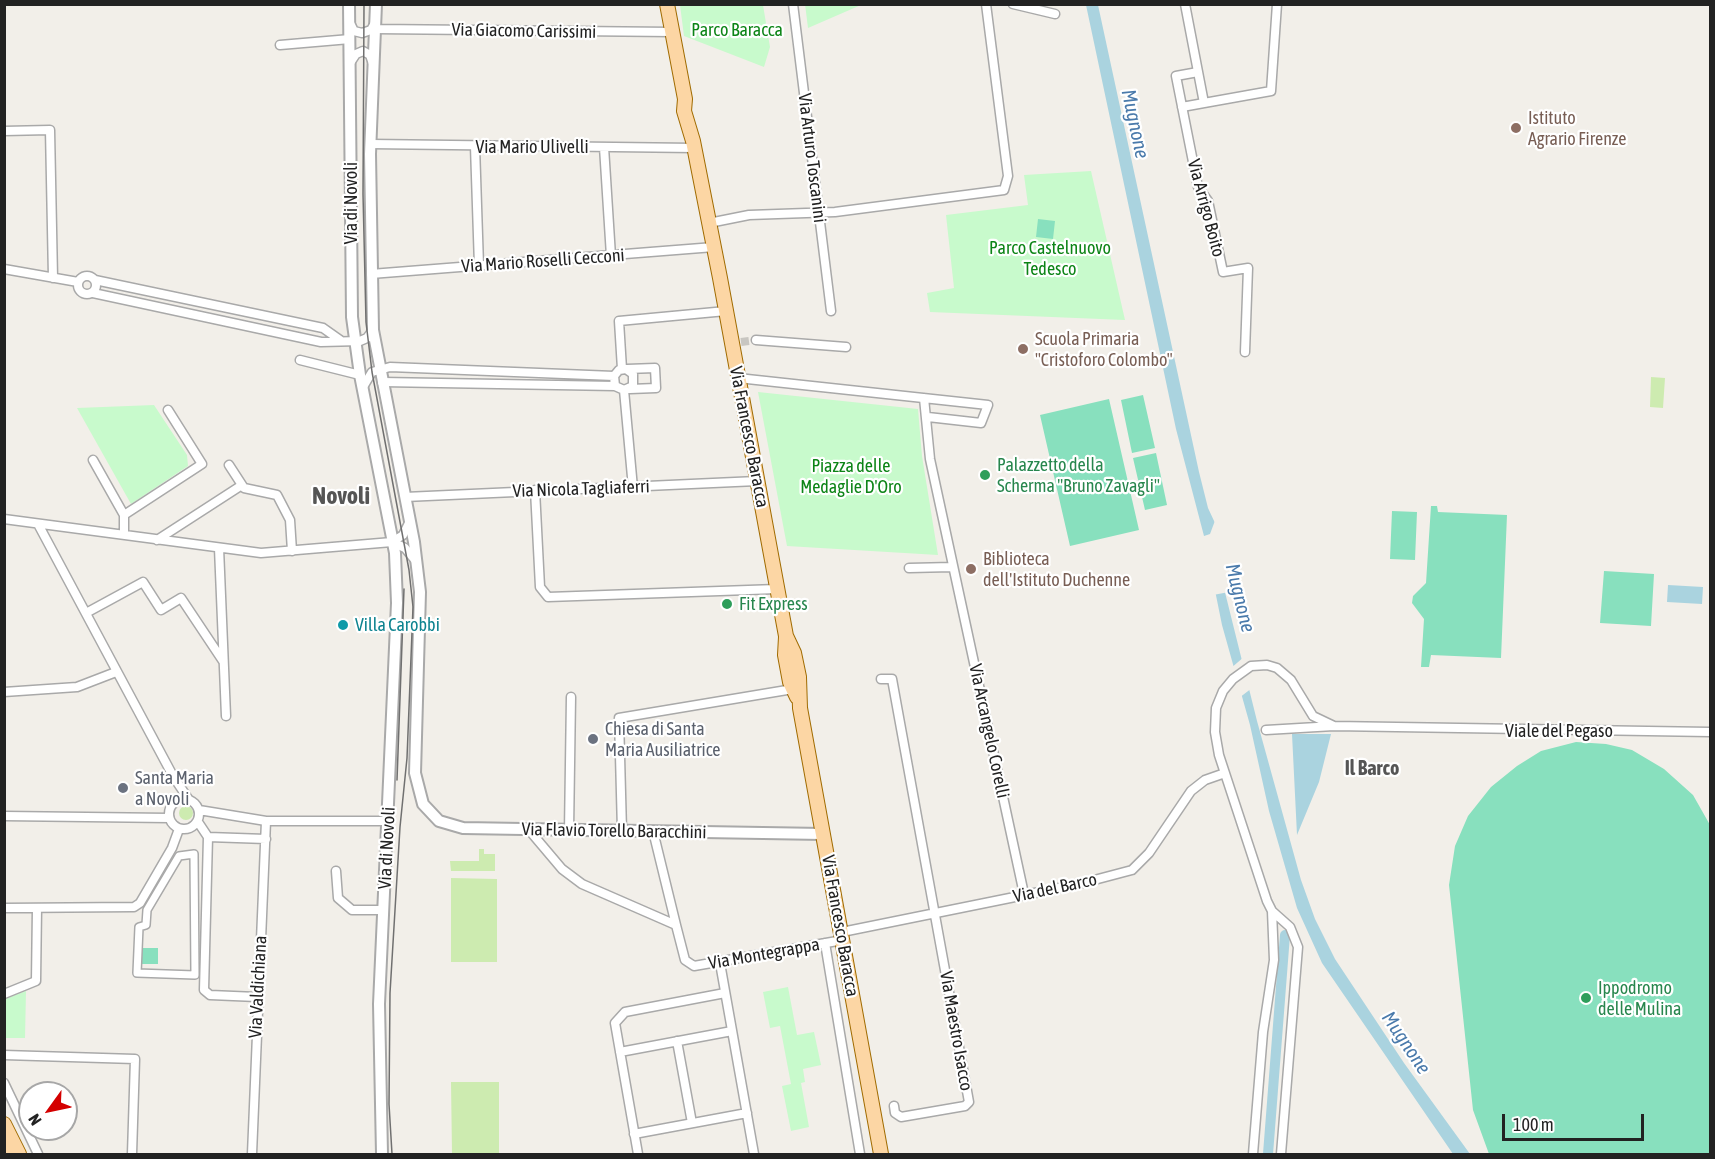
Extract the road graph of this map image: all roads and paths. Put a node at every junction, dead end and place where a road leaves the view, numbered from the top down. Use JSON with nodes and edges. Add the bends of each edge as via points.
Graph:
{"nodes":[{"id":1,"x":349,"y":4,"type":"edge"},
{"id":2,"x":376,"y":4,"type":"edge"},
{"id":3,"x":667,"y":4,"type":"edge"},
{"id":4,"x":793,"y":4,"type":"edge"},
{"id":5,"x":986,"y":4,"type":"edge"},
{"id":6,"x":1013,"y":4,"type":"edge"},
{"id":7,"x":1185,"y":4,"type":"edge"},
{"id":8,"x":1277,"y":4,"type":"edge"},
{"id":9,"x":1055,"y":14,"type":"dead end"},
{"id":10,"x":349,"y":20,"type":"junction"},
{"id":11,"x":376,"y":24,"type":"junction"},
{"id":12,"x":673,"y":32,"type":"junction"},
{"id":13,"x":350,"y":39,"type":"junction"},
{"id":14,"x":280,"y":45,"type":"dead end"},
{"id":15,"x":350,"y":63,"type":"junction"},
{"id":16,"x":374,"y":64,"type":"junction"},
{"id":17,"x":1198,"y":72,"type":"junction"},
{"id":18,"x":1204,"y":103,"type":"junction"},
{"id":19,"x":1182,"y":107,"type":"junction"},
{"id":20,"x":4,"y":131,"type":"edge"},
{"id":21,"x":370,"y":144,"type":"junction"},
{"id":22,"x":694,"y":144,"type":"junction"},
{"id":23,"x":475,"y":146,"type":"junction"},
{"id":24,"x":604,"y":147,"type":"junction"},
{"id":25,"x":818,"y":213,"type":"junction"},
{"id":26,"x":709,"y":223,"type":"junction"},
{"id":27,"x":714,"y":247,"type":"junction"},
{"id":28,"x":611,"y":256,"type":"junction"},
{"id":29,"x":479,"y":266,"type":"junction"},
{"id":30,"x":4,"y":268,"type":"edge"},
{"id":31,"x":4,"y":274,"type":"edge"},
{"id":32,"x":371,"y":274,"type":"junction"},
{"id":33,"x":53,"y":278,"type":"junction"},
{"id":34,"x":95,"y":280,"type":"junction"},
{"id":35,"x":77,"y":285,"type":"junction"},
{"id":36,"x":93,"y":292,"type":"junction"},
{"id":37,"x":726,"y":311,"type":"junction"},
{"id":38,"x":831,"y":311,"type":"dead end"},
{"id":39,"x":373,"y":330,"type":"junction"},
{"id":40,"x":340,"y":340,"type":"junction"},
{"id":41,"x":756,"y":340,"type":"tunnel mouth"},
{"id":42,"x":354,"y":342,"type":"junction"},
{"id":43,"x":846,"y":347,"type":"dead end"},
{"id":44,"x":1245,"y":352,"type":"dead end"},
{"id":45,"x":300,"y":360,"type":"dead end"},
{"id":46,"x":379,"y":369,"type":"junction"},
{"id":47,"x":624,"y":369,"type":"junction"},
{"id":48,"x":360,"y":375,"type":"junction"},
{"id":49,"x":614,"y":375,"type":"junction"},
{"id":50,"x":738,"y":378,"type":"junction"},
{"id":51,"x":382,"y":382,"type":"junction"},
{"id":52,"x":615,"y":387,"type":"junction"},
{"id":53,"x":363,"y":390,"type":"junction"},
{"id":54,"x":627,"y":390,"type":"junction"},
{"id":55,"x":924,"y":398,"type":"junction"},
{"id":56,"x":168,"y":410,"type":"dead end"},
{"id":57,"x":927,"y":417,"type":"junction"},
{"id":58,"x":93,"y":460,"type":"dead end"},
{"id":59,"x":229,"y":465,"type":"dead end"},
{"id":60,"x":757,"y":481,"type":"junction"},
{"id":61,"x":242,"y":485,"type":"junction"},
{"id":62,"x":633,"y":488,"type":"junction"},
{"id":63,"x":535,"y":490,"type":"junction"},
{"id":64,"x":405,"y":497,"type":"junction"},
{"id":65,"x":124,"y":515,"type":"junction"},
{"id":66,"x":4,"y":519,"type":"edge"},
{"id":67,"x":410,"y":520,"type":"junction"},
{"id":68,"x":38,"y":524,"type":"junction"},
{"id":69,"x":124,"y":534,"type":"junction"},
{"id":70,"x":157,"y":540,"type":"junction"},
{"id":71,"x":392,"y":542,"type":"junction"},
{"id":72,"x":219,"y":548,"type":"junction"},
{"id":73,"x":292,"y":551,"type":"junction"},
{"id":74,"x":417,"y":564,"type":"junction"},
{"id":75,"x":952,"y":567,"type":"junction"},
{"id":76,"x":909,"y":568,"type":"dead end"},
{"id":77,"x":777,"y":589,"type":"junction"},
{"id":78,"x":86,"y":613,"type":"junction"},
{"id":79,"x":223,"y":661,"type":"junction"},
{"id":80,"x":116,"y":672,"type":"junction"},
{"id":81,"x":881,"y":679,"type":"dead end"},
{"id":82,"x":4,"y":692,"type":"edge"},
{"id":83,"x":796,"y":694,"type":"junction"},
{"id":84,"x":571,"y":697,"type":"dead end"},
{"id":85,"x":225,"y":716,"type":"dead end"},
{"id":86,"x":1333,"y":726,"type":"junction"},
{"id":87,"x":1266,"y":730,"type":"dead end"},
{"id":88,"x":1710,"y":732,"type":"edge"},
{"id":89,"x":1225,"y":773,"type":"junction"},
{"id":90,"x":173,"y":776,"type":"junction"},
{"id":91,"x":419,"y":794,"type":"joint"},
{"id":92,"x":189,"y":800,"type":"junction"},
{"id":93,"x":174,"y":804,"type":"junction"},
{"id":94,"x":199,"y":810,"type":"junction"},
{"id":95,"x":4,"y":816,"type":"edge"},
{"id":96,"x":170,"y":818,"type":"junction"},
{"id":97,"x":266,"y":820,"type":"junction"},
{"id":98,"x":388,"y":820,"type":"junction"},
{"id":99,"x":198,"y":822,"type":"junction"},
{"id":100,"x":179,"y":829,"type":"junction"},
{"id":101,"x":529,"y":830,"type":"junction"},
{"id":102,"x":569,"y":831,"type":"junction"},
{"id":103,"x":621,"y":831,"type":"junction"},
{"id":104,"x":653,"y":831,"type":"junction"},
{"id":105,"x":824,"y":834,"type":"junction"},
{"id":106,"x":208,"y":837,"type":"junction"},
{"id":107,"x":266,"y":839,"type":"junction"},
{"id":108,"x":336,"y":871,"type":"dead end"},
{"id":109,"x":1024,"y":894,"type":"junction"},
{"id":110,"x":4,"y":908,"type":"edge"},
{"id":111,"x":37,"y":908,"type":"junction"},
{"id":112,"x":384,"y":910,"type":"junction"},
{"id":113,"x":1272,"y":911,"type":"junction"},
{"id":114,"x":936,"y":912,"type":"junction"},
{"id":115,"x":676,"y":925,"type":"junction"},
{"id":116,"x":843,"y":936,"type":"junction"},
{"id":117,"x":825,"y":943,"type":"junction"},
{"id":118,"x":720,"y":963,"type":"junction"},
{"id":119,"x":195,"y":975,"type":"joint"},
{"id":120,"x":725,"y":993,"type":"junction"},
{"id":121,"x":4,"y":994,"type":"edge"},
{"id":122,"x":257,"y":997,"type":"junction"},
{"id":123,"x":732,"y":1031,"type":"junction"},
{"id":124,"x":676,"y":1041,"type":"junction"},
{"id":125,"x":620,"y":1052,"type":"junction"},
{"id":126,"x":4,"y":1055,"type":"edge"},
{"id":127,"x":4,"y":1083,"type":"edge"},
{"id":128,"x":894,"y":1106,"type":"dead end"},
{"id":129,"x":747,"y":1113,"type":"junction"},
{"id":130,"x":692,"y":1123,"type":"junction"},
{"id":131,"x":4,"y":1124,"type":"edge"},
{"id":132,"x":634,"y":1134,"type":"junction"},
{"id":133,"x":4,"y":1147,"type":"edge"},
{"id":134,"x":8,"y":1155,"type":"edge"},
{"id":135,"x":19,"y":1155,"type":"edge"},
{"id":136,"x":38,"y":1155,"type":"edge"},
{"id":137,"x":132,"y":1155,"type":"edge"},
{"id":138,"x":252,"y":1155,"type":"edge"},
{"id":139,"x":382,"y":1155,"type":"edge"},
{"id":140,"x":638,"y":1155,"type":"edge"},
{"id":141,"x":754,"y":1155,"type":"edge"},
{"id":142,"x":860,"y":1155,"type":"edge"},
{"id":143,"x":881,"y":1155,"type":"edge"},
{"id":144,"x":1253,"y":1155,"type":"edge"},
{"id":145,"x":1281,"y":1155,"type":"edge"}],
"edges":[{"from":1,"to":10,"type":"street","name":"Via di Novoli"},
{"from":2,"to":11,"type":"street","name":"Via di Novoli"},
{"from":3,"to":12,"type":"main road","name":"Via Francesco Baracca"},
{"from":4,"to":25,"type":"street","name":"Via Arturo Toscanini"},
{"from":5,"to":25,"type":"street","via":[[1008,176],[1005,189]]},
{"from":6,"to":9,"type":"street"},
{"from":7,"to":17,"type":"street"},
{"from":8,"to":18,"type":"street","via":[[1271,92]]},
{"from":10,"to":11,"type":"street","via":[[354,30],[362,33]]},
{"from":10,"to":13,"type":"street","name":"Via di Novoli"},
{"from":11,"to":12,"type":"street","name":"Via Giacomo Carissimi"},
{"from":11,"to":16,"type":"street","name":"Via di Novoli"},
{"from":12,"to":22,"type":"main road","name":"Via Francesco Baracca","via":[[684,111]]},
{"from":13,"to":14,"type":"street"},
{"from":13,"to":15,"type":"street","name":"Via di Novoli"},
{"from":15,"to":16,"type":"street","via":[[364,51]]},
{"from":15,"to":42,"type":"street","name":"Via di Novoli"},
{"from":16,"to":21,"type":"street","name":"Via di Novoli"},
{"from":17,"to":18,"type":"street"},
{"from":17,"to":19,"type":"street","name":"Via Arrigo Boito","via":[[1176,76]]},
{"from":18,"to":19,"type":"street"},
{"from":19,"to":44,"type":"street","name":"Via Arrigo Boito","via":[[1198,187],[1208,201],[1223,272],[1248,268]]},
{"from":20,"to":33,"type":"street","via":[[50,130]]},
{"from":21,"to":23,"type":"street","name":"Via Mario Ulivelli"},
{"from":21,"to":32,"type":"street","name":"Via di Novoli"},
{"from":22,"to":24,"type":"street","name":"Via Mario Ulivelli"},
{"from":22,"to":26,"type":"main road","name":"Via Francesco Baracca"},
{"from":23,"to":24,"type":"street","name":"Via Mario Ulivelli"},
{"from":23,"to":29,"type":"street"},
{"from":24,"to":28,"type":"street"},
{"from":25,"to":26,"type":"street","via":[[749,215]]},
{"from":25,"to":38,"type":"street","name":"Via Arturo Toscanini"},
{"from":26,"to":27,"type":"main road","name":"Via Francesco Baracca"},
{"from":27,"to":28,"type":"street","name":"Via Mario Roselli Cecconi"},
{"from":27,"to":37,"type":"main road","name":"Via Francesco Baracca"},
{"from":28,"to":29,"type":"street","name":"Via Mario Roselli Cecconi"},
{"from":29,"to":32,"type":"street","name":"Via Mario Roselli Cecconi"},
{"from":30,"to":33,"type":"street"},
{"from":31,"to":35,"type":"street"},
{"from":32,"to":39,"type":"street","name":"Via di Novoli"},
{"from":33,"to":35,"type":"street"},
{"from":34,"to":35,"type":"street","via":[[87,276]]},
{"from":34,"to":36,"type":"street"},
{"from":34,"to":40,"type":"street","via":[[323,328]]},
{"from":35,"to":36,"type":"street","via":[[84,294]]},
{"from":36,"to":40,"type":"street","via":[[321,342]]},
{"from":37,"to":47,"type":"street","via":[[619,321]]},
{"from":37,"to":50,"type":"main road","name":"Via Francesco Baracca","via":[[736,343]]},
{"from":39,"to":42,"type":"street","via":[[366,339]]},
{"from":39,"to":46,"type":"street","name":"Via di Novoli"},
{"from":40,"to":42,"type":"street"},
{"from":41,"to":43,"type":"street","name":"Via Francesco Baracca"},
{"from":42,"to":48,"type":"street","name":"Via di Novoli"},
{"from":45,"to":48,"type":"street"},
{"from":46,"to":49,"type":"street"},
{"from":46,"to":51,"type":"street","name":"Via di Novoli"},
{"from":46,"to":53,"type":"street","via":[[367,376]]},
{"from":47,"to":49,"type":"street"},
{"from":47,"to":54,"type":"street","via":[[634,378]]},
{"from":47,"to":54,"type":"street","via":[[655,368],[656,388]]},
{"from":48,"to":53,"type":"street","name":"Via di Novoli"},
{"from":49,"to":52,"type":"street"},
{"from":50,"to":55,"type":"street"},
{"from":50,"to":60,"type":"main road","name":"Via Francesco Baracca"},
{"from":51,"to":52,"type":"street"},
{"from":51,"to":64,"type":"street","name":"Via di Novoli"},
{"from":52,"to":54,"type":"street"},
{"from":53,"to":71,"type":"street","name":"Via di Novoli"},
{"from":54,"to":62,"type":"street"},
{"from":55,"to":57,"type":"street","name":"Via Arcangelo Corelli"},
{"from":55,"to":57,"type":"street","via":[[988,405],[981,423]]},
{"from":56,"to":65,"type":"street","via":[[202,464]]},
{"from":57,"to":75,"type":"street","name":"Via Arcangelo Corelli","via":[[930,459]]},
{"from":58,"to":65,"type":"street"},
{"from":59,"to":61,"type":"street"},
{"from":60,"to":62,"type":"street","name":"Via Nicola Tagliaferri"},
{"from":60,"to":77,"type":"main road","name":"Via Francesco Baracca"},
{"from":61,"to":70,"type":"street"},
{"from":61,"to":73,"type":"street","via":[[277,495],[290,520]]},
{"from":62,"to":63,"type":"street","name":"Via Nicola Tagliaferri"},
{"from":63,"to":64,"type":"street","name":"Via Nicola Tagliaferri"},
{"from":63,"to":77,"type":"street","via":[[540,587],[544,595]]},
{"from":64,"to":67,"type":"street","name":"Via di Novoli"},
{"from":65,"to":69,"type":"street"},
{"from":66,"to":68,"type":"street"},
{"from":67,"to":71,"type":"street","via":[[403,535]]},
{"from":67,"to":74,"type":"street","name":"Via di Novoli"},
{"from":68,"to":69,"type":"street"},
{"from":68,"to":78,"type":"street"},
{"from":69,"to":70,"type":"street"},
{"from":70,"to":72,"type":"street"},
{"from":71,"to":73,"type":"street"},
{"from":71,"to":74,"type":"street","via":[[409,551]]},
{"from":71,"to":98,"type":"street","name":"Via di Novoli","via":[[397,603]]},
{"from":72,"to":73,"type":"street","via":[[259,553]]},
{"from":72,"to":79,"type":"street"},
{"from":74,"to":91,"type":"street","name":"Via di Novoli","via":[[421,611],[415,773]]},
{"from":75,"to":76,"type":"street"},
{"from":75,"to":109,"type":"street","name":"Via Arcangelo Corelli"},
{"from":77,"to":83,"type":"main road","name":"Via Francesco Baracca","via":[[800,680]]},
{"from":78,"to":79,"type":"street","via":[[144,582],[161,610],[181,598]]},
{"from":78,"to":80,"type":"street"},
{"from":79,"to":85,"type":"street"},
{"from":80,"to":82,"type":"street","via":[[83,686]]},
{"from":80,"to":90,"type":"street"},
{"from":81,"to":114,"type":"street","via":[[892,679]]},
{"from":83,"to":103,"type":"street","via":[[619,718]]},
{"from":83,"to":105,"type":"main road","name":"Via Francesco Baracca"},
{"from":84,"to":102,"type":"street"},
{"from":86,"to":87,"type":"street"},
{"from":86,"to":88,"type":"street","name":"Viale del Pegaso"},
{"from":86,"to":89,"type":"street","via":[[1313,716],[1277,668],[1251,666],[1225,688],[1217,703],[1215,724]]},
{"from":89,"to":109,"type":"street","name":"Via del Barco","via":[[1205,780],[1191,791],[1149,853],[1132,870]]},
{"from":89,"to":113,"type":"street"},
{"from":90,"to":92,"type":"street"},
{"from":90,"to":93,"type":"street"},
{"from":91,"to":101,"type":"street","name":"Via Flavio Torello Baracchini","via":[[432,815],[451,826]]},
{"from":92,"to":93,"type":"street"},
{"from":92,"to":94,"type":"street"},
{"from":93,"to":96,"type":"street"},
{"from":94,"to":97,"type":"street"},
{"from":94,"to":99,"type":"street"},
{"from":95,"to":96,"type":"street"},
{"from":96,"to":100,"type":"street"},
{"from":97,"to":98,"type":"street"},
{"from":97,"to":107,"type":"street","name":"Via Valdichiana"},
{"from":98,"to":112,"type":"street","name":"Via di Novoli"},
{"from":99,"to":100,"type":"street","via":[[190,829]]},
{"from":99,"to":106,"type":"street"},
{"from":100,"to":111,"type":"street","via":[[172,849],[138,905]]},
{"from":101,"to":102,"type":"street","name":"Via Flavio Torello Baracchini"},
{"from":101,"to":115,"type":"street","via":[[562,869],[582,884]]},
{"from":102,"to":103,"type":"street","name":"Via Flavio Torello Baracchini"},
{"from":103,"to":104,"type":"street","name":"Via Flavio Torello Baracchini"},
{"from":104,"to":105,"type":"street","name":"Via Flavio Torello Baracchini"},
{"from":104,"to":115,"type":"street"},
{"from":105,"to":116,"type":"main road","name":"Via Francesco Baracca"},
{"from":106,"to":107,"type":"street"},
{"from":106,"to":122,"type":"street","via":[[203,987],[210,995]]},
{"from":107,"to":122,"type":"street","name":"Via Valdichiana"},
{"from":108,"to":112,"type":"street","via":[[338,898],[352,910]]},
{"from":109,"to":114,"type":"street","name":"Via del Barco"},
{"from":110,"to":111,"type":"street"},
{"from":111,"to":121,"type":"street","via":[[36,981]]},
{"from":112,"to":139,"type":"street","name":"Via di Novoli","via":[[379,1005]]},
{"from":113,"to":144,"type":"street","via":[[1274,960],[1263,1032]]},
{"from":113,"to":145,"type":"street","via":[[1290,927],[1298,947]]},
{"from":114,"to":116,"type":"street","name":"Via del Barco"},
{"from":114,"to":128,"type":"street","name":"Via Maestro Isacco","via":[[969,1102],[965,1106],[901,1117]]},
{"from":115,"to":118,"type":"street","name":"Via Montegrappa","via":[[689,964],[697,967]]},
{"from":116,"to":117,"type":"street","name":"Via Montegrappa"},
{"from":116,"to":143,"type":"main road","name":"Via Francesco Baracca"},
{"from":117,"to":118,"type":"street","name":"Via Montegrappa"},
{"from":117,"to":142,"type":"street","name":"Via Francesco Baracca"},
{"from":118,"to":120,"type":"street"},
{"from":119,"to":119,"type":"street","via":[[137,973],[139,927],[146,925],[147,910],[179,856],[194,854]]},
{"from":120,"to":123,"type":"street"},
{"from":120,"to":125,"type":"street","via":[[625,1012],[615,1023]]},
{"from":122,"to":138,"type":"street","name":"Via Valdichiana"},
{"from":123,"to":124,"type":"street"},
{"from":123,"to":129,"type":"street"},
{"from":124,"to":125,"type":"street"},
{"from":124,"to":130,"type":"street"},
{"from":125,"to":132,"type":"street"},
{"from":126,"to":137,"type":"street","via":[[135,1059]]},
{"from":127,"to":136,"type":"street"},
{"from":129,"to":130,"type":"street"},
{"from":129,"to":141,"type":"street"},
{"from":130,"to":132,"type":"street"},
{"from":131,"to":135,"type":"main road"},
{"from":132,"to":140,"type":"street"},
{"from":133,"to":134,"type":"main road"}]}
